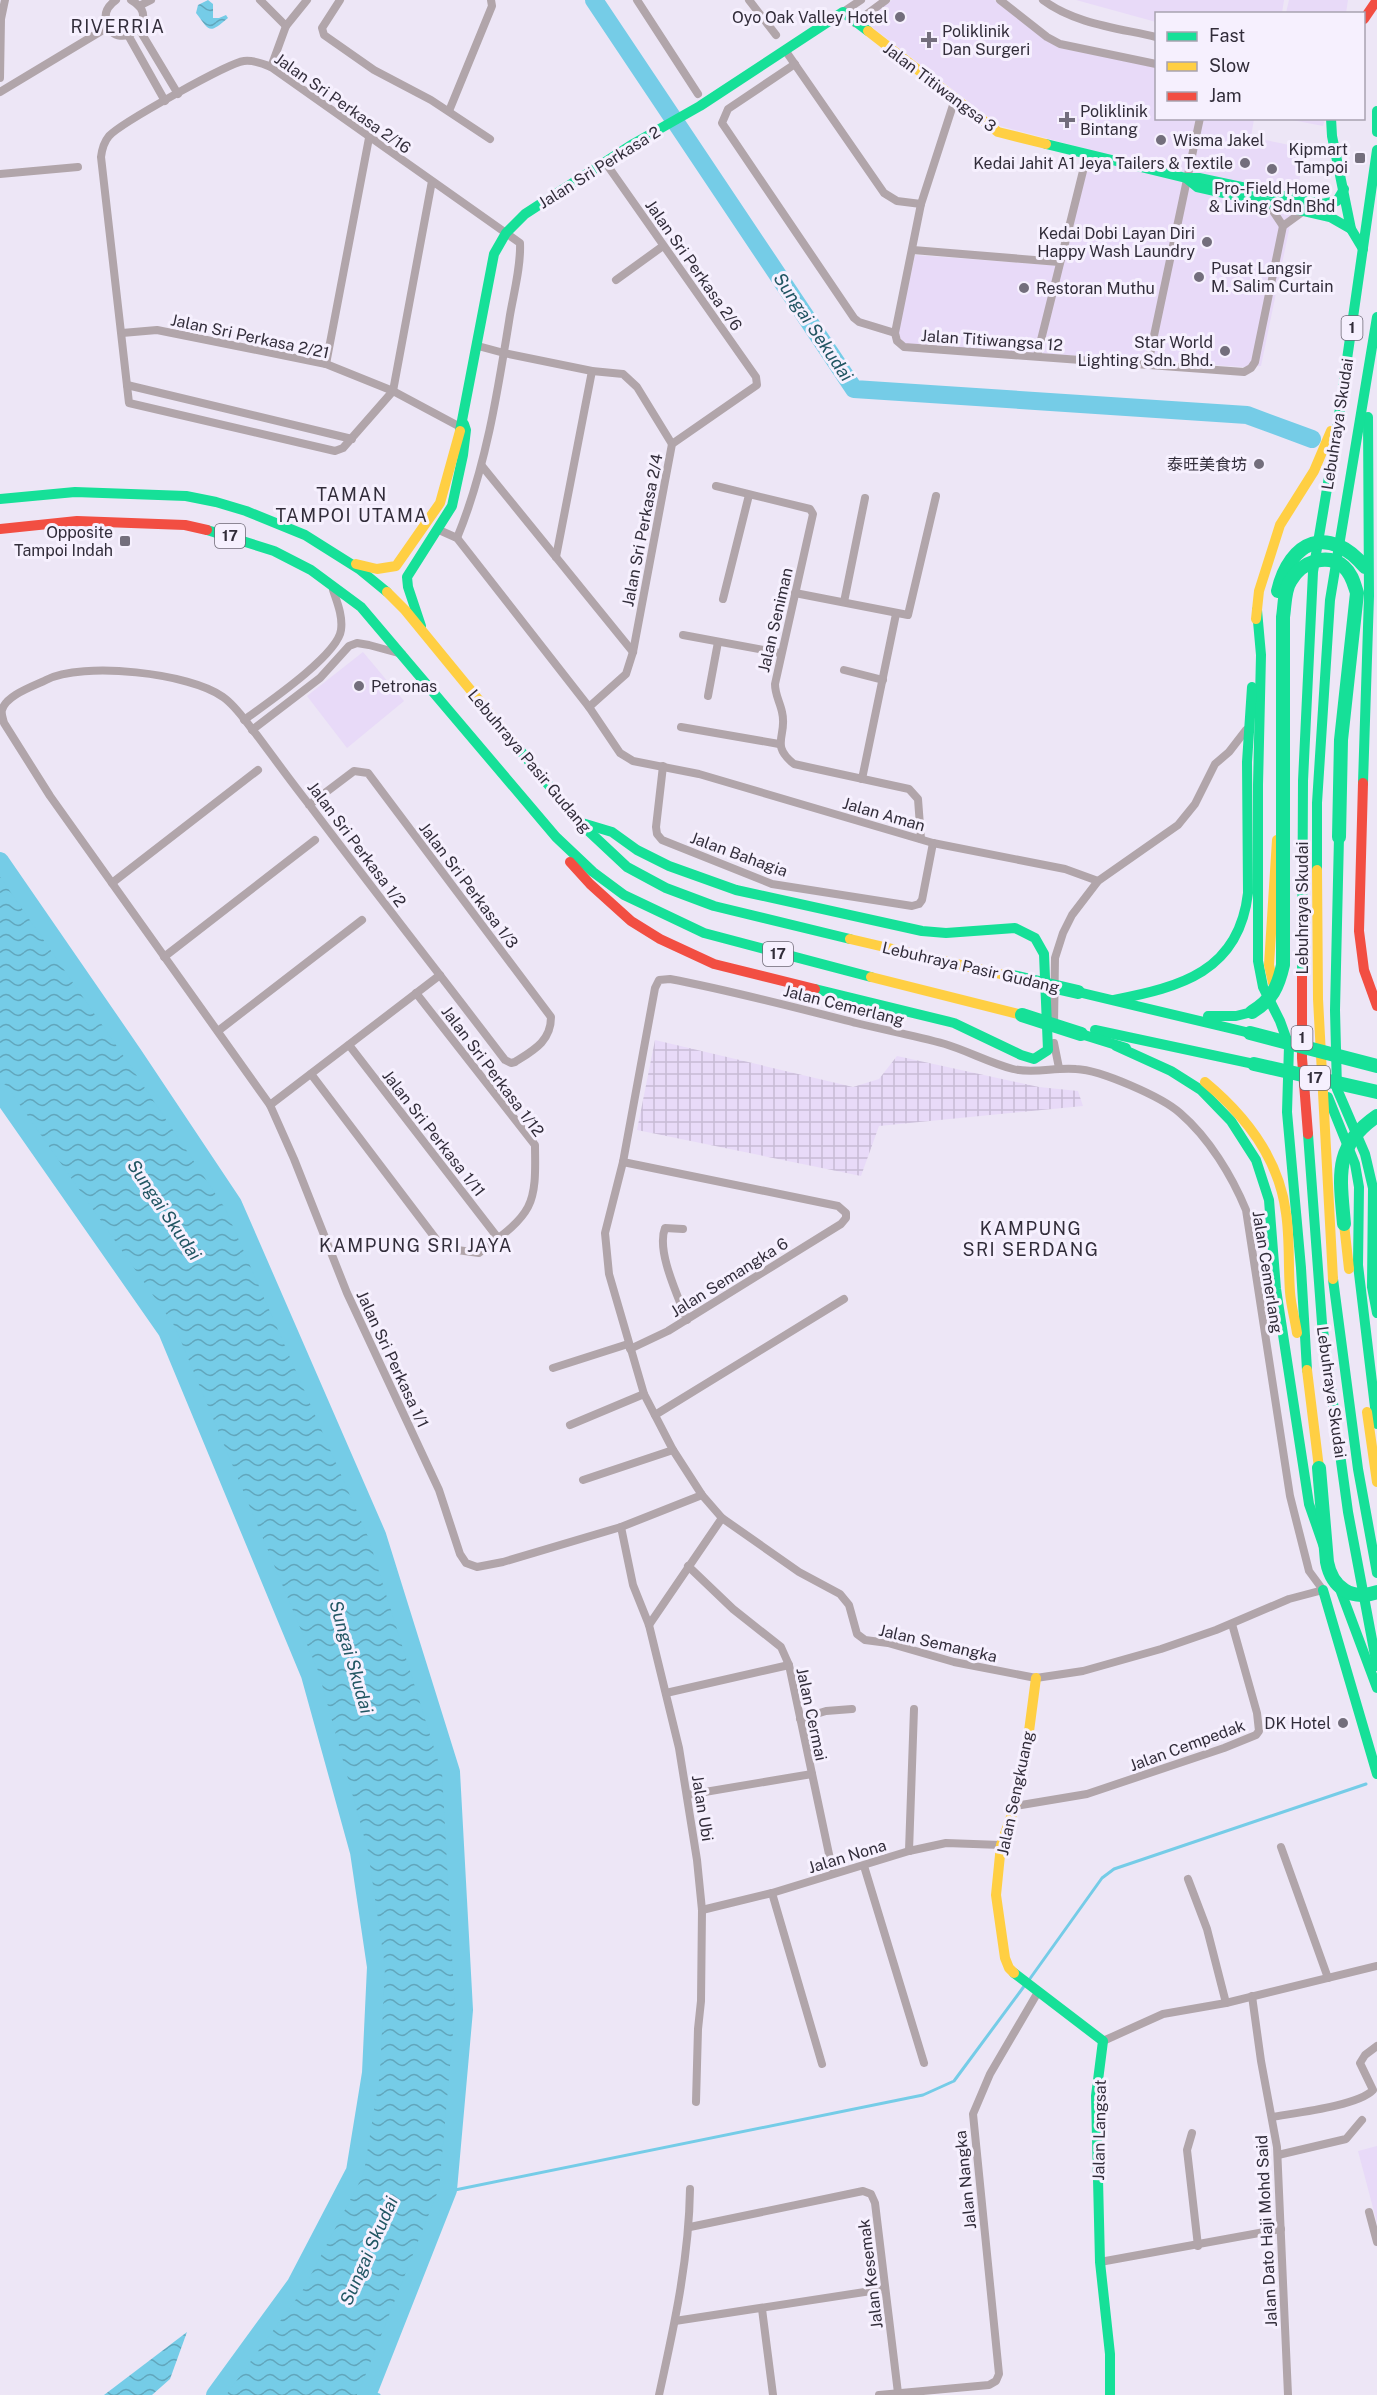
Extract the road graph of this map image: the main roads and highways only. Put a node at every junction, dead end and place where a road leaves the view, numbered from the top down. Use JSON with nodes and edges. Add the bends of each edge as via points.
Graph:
{"nodes":[{"id":1,"x":1377,"y":0,"type":"edge"},
{"id":2,"x":843,"y":12,"type":"joint"},
{"id":3,"x":1365,"y":18,"type":"edge"},
{"id":4,"x":1377,"y":111,"type":"edge"},
{"id":5,"x":1331,"y":120,"type":"edge"},
{"id":6,"x":1377,"y":132,"type":"edge"},
{"id":7,"x":1377,"y":150,"type":"edge"},
{"id":8,"x":1186,"y":178,"type":"junction"},
{"id":9,"x":1344,"y":189,"type":"junction"},
{"id":10,"x":1351,"y":229,"type":"junction"},
{"id":11,"x":1363,"y":249,"type":"junction"},
{"id":12,"x":1377,"y":317,"type":"edge"},
{"id":13,"x":1368,"y":372,"type":"junction"},
{"id":14,"x":1340,"y":408,"type":"junction"},
{"id":15,"x":463,"y":427,"type":"junction"},
{"id":16,"x":0,"y":499,"type":"edge"},
{"id":17,"x":0,"y":529,"type":"edge"},
{"id":18,"x":349,"y":562,"type":"junction"},
{"id":19,"x":1257,"y":610,"type":"junction"},
{"id":20,"x":425,"y":634,"type":"junction"},
{"id":21,"x":579,"y":823,"type":"junction"},
{"id":22,"x":556,"y":837,"type":"junction"},
{"id":23,"x":1359,"y":931,"type":"junction"},
{"id":24,"x":1114,"y":1000,"type":"junction"},
{"id":25,"x":1377,"y":1006,"type":"edge"},
{"id":26,"x":1175,"y":1015,"type":"junction"},
{"id":27,"x":1080,"y":1030,"type":"junction"},
{"id":28,"x":1116,"y":1046,"type":"junction"},
{"id":29,"x":1302,"y":1059,"type":"junction"},
{"id":30,"x":1377,"y":1066,"type":"edge"},
{"id":31,"x":1322,"y":1071,"type":"junction"},
{"id":32,"x":1377,"y":1092,"type":"edge"},
{"id":33,"x":1377,"y":1116,"type":"edge"},
{"id":34,"x":1295,"y":1267,"type":"junction"},
{"id":35,"x":1377,"y":1313,"type":"edge"},
{"id":36,"x":1377,"y":1424,"type":"edge"},
{"id":37,"x":1377,"y":1482,"type":"edge"},
{"id":38,"x":1377,"y":1573,"type":"edge"},
{"id":39,"x":1377,"y":1592,"type":"edge"},
{"id":40,"x":1343,"y":1599,"type":"junction"},
{"id":41,"x":1377,"y":1666,"type":"edge"},
{"id":42,"x":1036,"y":1678,"type":"road end"},
{"id":43,"x":1377,"y":1688,"type":"edge"},
{"id":44,"x":1377,"y":1774,"type":"edge"},
{"id":45,"x":1103,"y":2041,"type":"joint"},
{"id":46,"x":1110,"y":2395,"type":"edge"}],
"edges":[{"from":1,"to":3,"type":"main road"},
{"from":2,"to":8,"type":"main road","name":"Jalan Titiwangsa 3","via":[[998,132]]},
{"from":2,"to":15,"type":"main road","name":"Jalan Sri Perkasa 2","via":[[525,214],[506,233],[494,254]]},
{"from":4,"to":6,"type":"main road"},
{"from":5,"to":9,"type":"main road"},
{"from":7,"to":11,"type":"main road","name":"Lebuhraya Skudai","number":"1"},
{"from":8,"to":9,"type":"main road","name":"Jalan Titiwangsa 3","via":[[1322,204],[1337,201]]},
{"from":8,"to":10,"type":"main road","name":"Jalan Titiwangsa 3","via":[[1197,188],[1305,210],[1330,217]]},
{"from":9,"to":10,"type":"main road"},
{"from":10,"to":11,"type":"main road"},
{"from":11,"to":14,"type":"main road","name":"Lebuhraya Skudai","number":"1"},
{"from":12,"to":13,"type":"main road","name":"Lebuhraya Skudai","number":"1"},
{"from":13,"to":23,"type":"main road","via":[[1369,596]]},
{"from":13,"to":31,"type":"main road","name":"Lebuhraya Skudai","number":"1","via":[[1330,600],[1317,803]]},
{"from":14,"to":19,"type":"main road","via":[[1314,471],[1280,525],[1259,591]]},
{"from":14,"to":29,"type":"main road","name":"Lebuhraya Skudai","number":"1","via":[[1312,572],[1303,781]]},
{"from":15,"to":18,"type":"main road","name":"Jalan Sri Perkasa 2","via":[[440,503],[396,566],[377,569]]},
{"from":15,"to":20,"type":"main road","name":"Jalan Sri Perkasa 2","via":[[452,506],[407,577]]},
{"from":16,"to":18,"type":"main road","name":"Lebuhraya Pasir Gudang","number":"17","via":[[75,492],[202,499],[289,528]]},
{"from":17,"to":22,"type":"main road","name":"Lebuhraya Pasir Gudang","number":"17","via":[[77,521],[185,525],[273,551],[330,582],[361,606]]},
{"from":18,"to":20,"type":"main road","name":"Lebuhraya Pasir Gudang","number":"17","via":[[387,591]]},
{"from":19,"to":24,"type":"main road","via":[[1247,729],[1246,911],[1238,931],[1214,963],[1175,986]]},
{"from":19,"to":34,"type":"main road","via":[[1261,655],[1258,961],[1263,987],[1289,1046],[1287,1112]]},
{"from":20,"to":21,"type":"main road","name":"Lebuhraya Pasir Gudang","number":"17"},
{"from":21,"to":22,"type":"main road","via":[[612,832],[669,866],[736,890],[922,931],[1016,928],[1035,938],[1044,954],[1048,1050],[1034,1059],[954,1023],[714,964],[631,921],[568,861]]},
{"from":21,"to":24,"type":"main road","name":"Lebuhraya Pasir Gudang","number":"17","bridge":true,"via":[[627,867],[666,888],[714,906]]},
{"from":22,"to":27,"type":"main road","name":"Lebuhraya Pasir Gudang","number":"17","bridge":true,"via":[[624,895],[704,933]]},
{"from":23,"to":25,"type":"main road","via":[[1364,970]]},
{"from":23,"to":29,"type":"main road","bridge":true,"via":[[1365,567],[1357,554],[1346,547],[1315,543],[1294,553],[1286,562],[1278,588],[1277,831],[1269,965]]},
{"from":24,"to":26,"type":"main road","name":"Lebuhraya Pasir Gudang","number":"17"},
{"from":26,"to":30,"type":"main road","name":"Lebuhraya Pasir Gudang","number":"17","bridge":true},
{"from":26,"to":35,"type":"main road","bridge":true,"via":[[1236,1016],[1252,1012],[1273,997],[1283,964],[1283,616],[1289,581],[1302,567],[1317,559],[1327,560],[1343,566],[1357,592],[1341,740],[1337,1089],[1365,1154],[1373,1188],[1372,1287]]},
{"from":27,"to":28,"type":"main road"},
{"from":27,"to":32,"type":"main road","name":"Lebuhraya Pasir Gudang","number":"17","bridge":true},
{"from":28,"to":34,"type":"main road","via":[[1157,1056],[1192,1073],[1241,1113],[1265,1149],[1279,1185]]},
{"from":28,"to":40,"type":"main road","via":[[1171,1071],[1200,1090],[1231,1121],[1256,1160],[1269,1200],[1276,1289],[1309,1504]]},
{"from":29,"to":41,"type":"main road","name":"Lebuhraya Skudai","number":"1","via":[[1322,1323],[1348,1512]]},
{"from":31,"to":36,"type":"main road","via":[[1359,1187],[1358,1265]]},
{"from":31,"to":38,"type":"main road","name":"Lebuhraya Skudai","number":"1","via":[[1334,1300]]},
{"from":33,"to":37,"type":"main road","bridge":true,"via":[[1349,1138],[1341,1181],[1359,1358]]},
{"from":34,"to":39,"type":"main road","bridge":true,"via":[[1330,1574],[1350,1595]]},
{"from":40,"to":43,"type":"main road"},
{"from":40,"to":44,"type":"main road","via":[[1323,1590]]},
{"from":42,"to":45,"type":"main road","name":"Jalan Sengkuang","via":[[1026,1754],[1015,1806],[1001,1845],[996,1895],[1005,1958],[1009,1968]]},
{"from":45,"to":46,"type":"main road","name":"Jalan Langsat","via":[[1096,2096],[1100,2262],[1110,2354]]}]}
